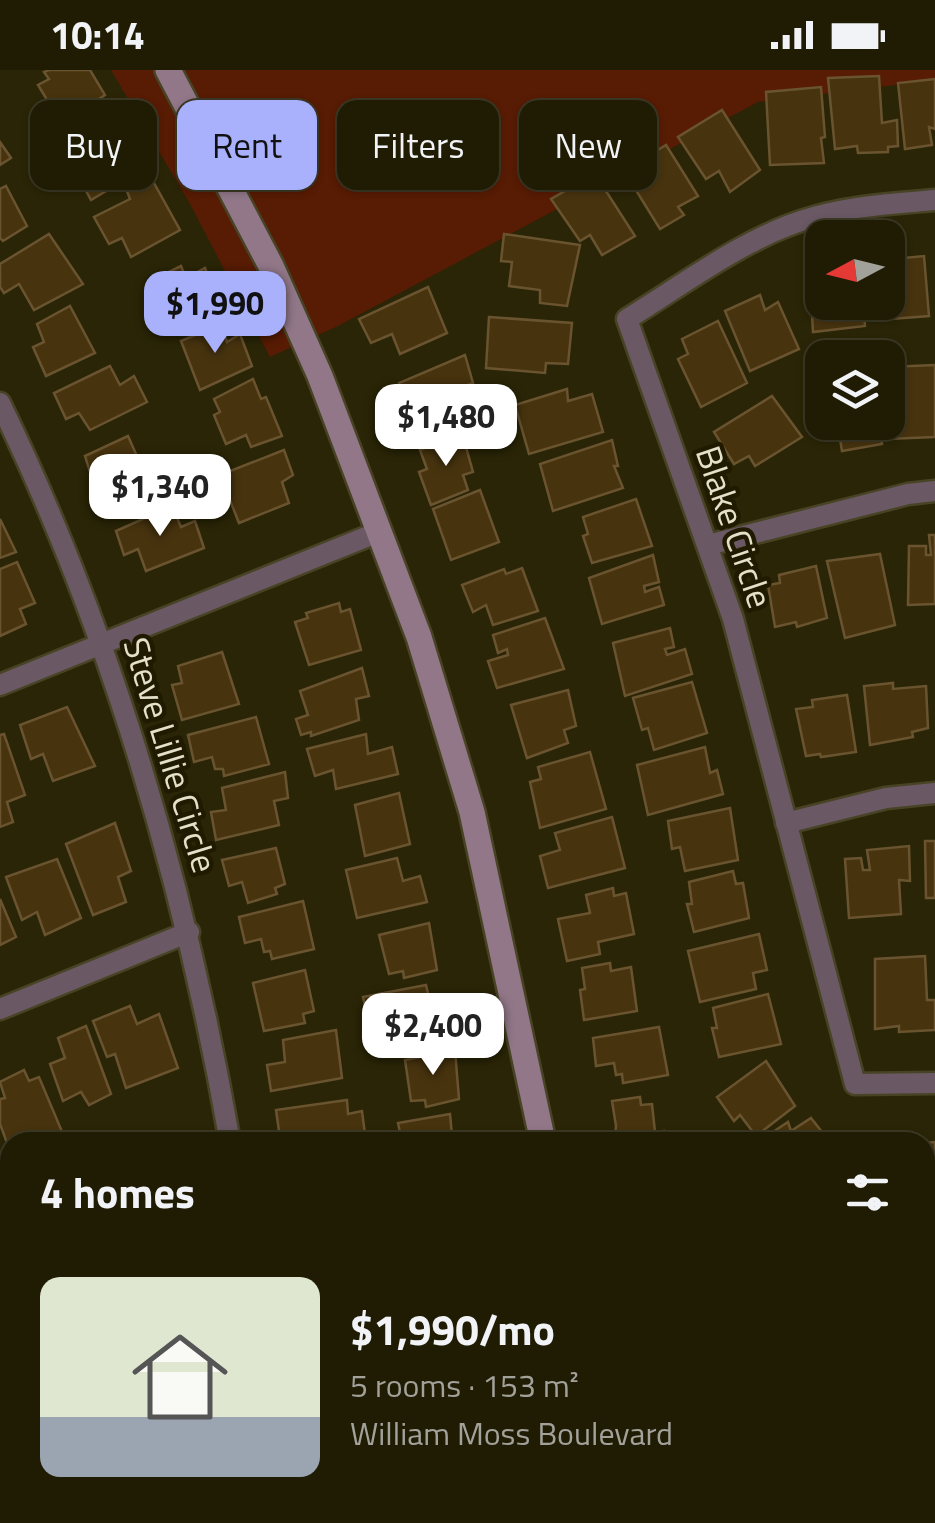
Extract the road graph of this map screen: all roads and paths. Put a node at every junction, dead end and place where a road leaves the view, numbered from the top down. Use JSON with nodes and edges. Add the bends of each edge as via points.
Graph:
{"nodes":[{"id":1,"x":168,"y":70,"type":"edge"},
{"id":2,"x":935,"y":200,"type":"edge"},
{"id":3,"x":0,"y":403,"type":"edge"},
{"id":4,"x":935,"y":490,"type":"edge"},
{"id":5,"x":381,"y":531,"type":"junction"},
{"id":6,"x":708,"y":545,"type":"junction"},
{"id":7,"x":102,"y":642,"type":"junction"},
{"id":8,"x":0,"y":686,"type":"edge"},
{"id":9,"x":935,"y":793,"type":"edge"},
{"id":10,"x":786,"y":823,"type":"junction"},
{"id":11,"x":188,"y":932,"type":"junction"},
{"id":12,"x":0,"y":1009,"type":"edge"},
{"id":13,"x":935,"y":1083,"type":"edge"},
{"id":14,"x":228,"y":1132,"type":"edge"},
{"id":15,"x":541,"y":1132,"type":"edge"}],
"edges":[{"from":1,"to":5,"type":"street","via":[[271,266]]},
{"from":2,"to":6,"type":"street","name":"Blake Circle","via":[[801,220],[627,320]]},
{"from":3,"to":7,"type":"street","name":"Steve Lillie Circle"},
{"from":4,"to":6,"type":"street"},
{"from":5,"to":7,"type":"street"},
{"from":5,"to":15,"type":"street","via":[[467,794]]},
{"from":6,"to":10,"type":"street","name":"Blake Circle"},
{"from":7,"to":8,"type":"street"},
{"from":7,"to":11,"type":"street","name":"Steve Lillie Circle"},
{"from":9,"to":10,"type":"street"},
{"from":10,"to":13,"type":"street","name":"Blake Circle","via":[[855,1084]]},
{"from":11,"to":12,"type":"street"},
{"from":11,"to":14,"type":"street","name":"Steve Lillie Circle"}]}
